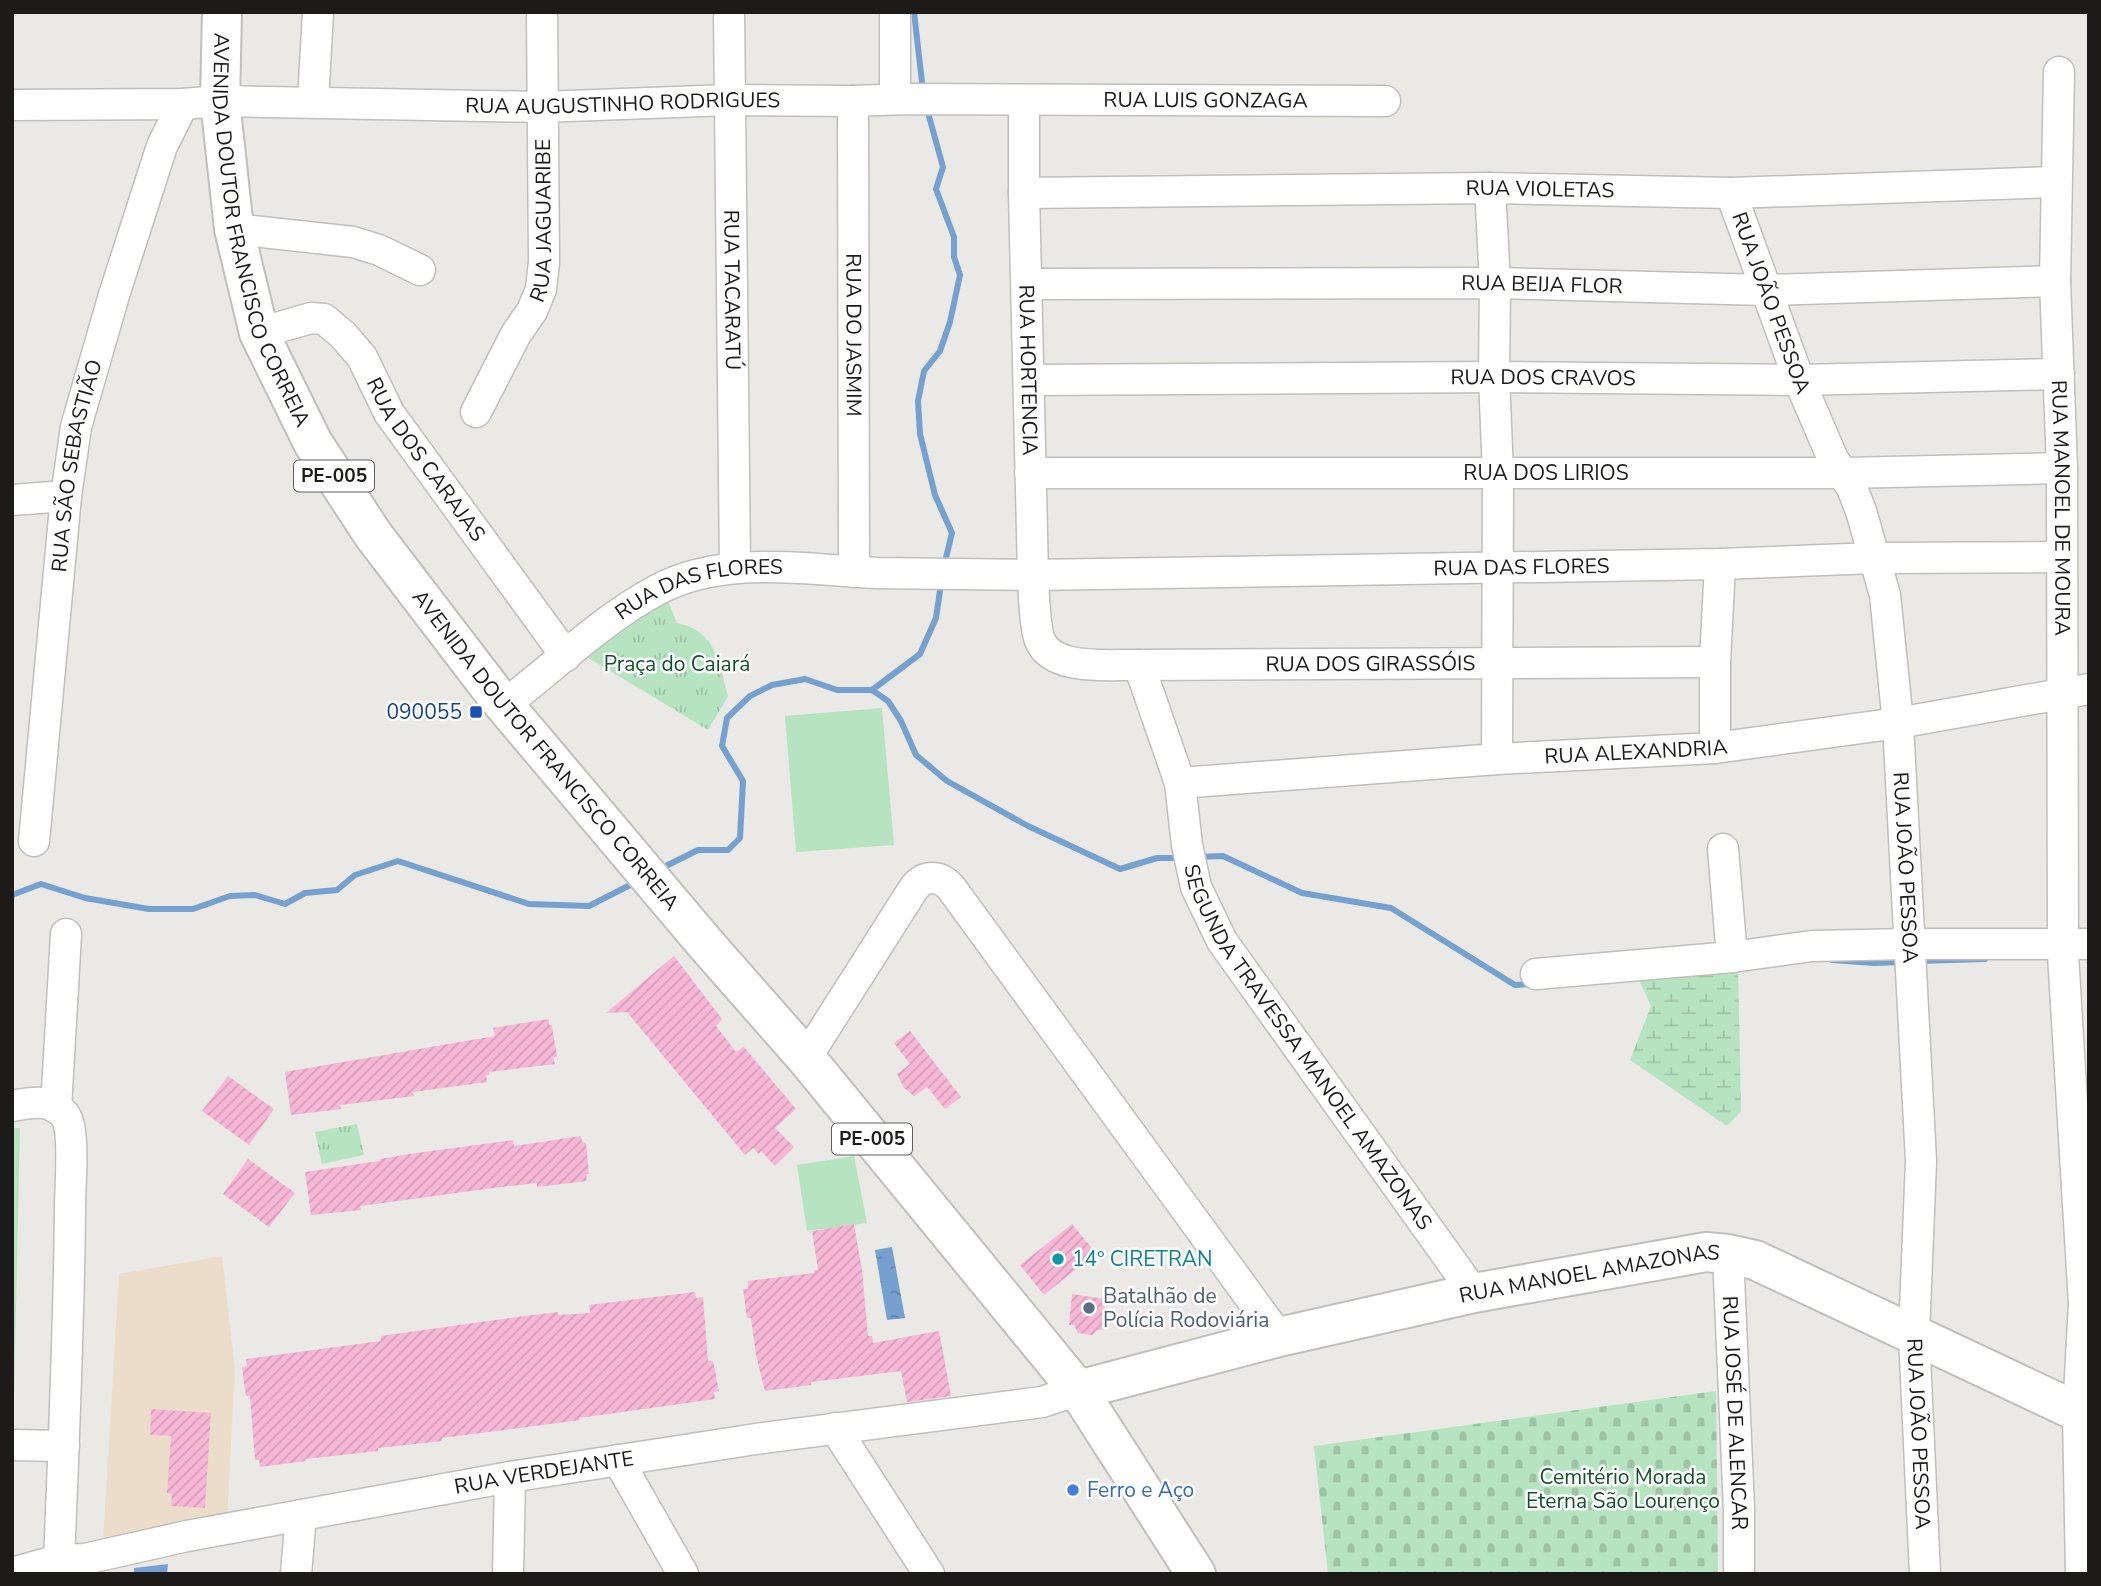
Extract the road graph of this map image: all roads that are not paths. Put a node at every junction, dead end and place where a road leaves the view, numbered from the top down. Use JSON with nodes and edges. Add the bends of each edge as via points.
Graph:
{"nodes":[{"id":1,"x":222,"y":12,"type":"edge"},
{"id":2,"x":317,"y":12,"type":"edge"},
{"id":3,"x":542,"y":12,"type":"edge"},
{"id":4,"x":729,"y":12,"type":"edge"},
{"id":5,"x":895,"y":12,"type":"edge"},
{"id":6,"x":2059,"y":72,"type":"dead end"},
{"id":7,"x":902,"y":99,"type":"junction"},
{"id":8,"x":729,"y":100,"type":"junction"},
{"id":9,"x":1024,"y":100,"type":"junction"},
{"id":10,"x":853,"y":101,"type":"junction"},
{"id":11,"x":1385,"y":101,"type":"dead end"},
{"id":12,"x":201,"y":102,"type":"junction"},
{"id":13,"x":313,"y":103,"type":"junction"},
{"id":14,"x":12,"y":105,"type":"edge"},
{"id":15,"x":542,"y":107,"type":"junction"},
{"id":16,"x":2056,"y":182,"type":"junction"},
{"id":17,"x":1490,"y":188,"type":"junction"},
{"id":18,"x":1024,"y":193,"type":"junction"},
{"id":19,"x":1731,"y":193,"type":"junction"},
{"id":20,"x":234,"y":229,"type":"junction"},
{"id":21,"x":420,"y":270,"type":"dead end"},
{"id":22,"x":2055,"y":281,"type":"junction"},
{"id":23,"x":1495,"y":283,"type":"junction"},
{"id":24,"x":1028,"y":284,"type":"junction"},
{"id":25,"x":1768,"y":290,"type":"junction"},
{"id":26,"x":259,"y":333,"type":"junction"},
{"id":27,"x":2059,"y":374,"type":"junction"},
{"id":28,"x":1494,"y":377,"type":"junction"},
{"id":29,"x":1029,"y":380,"type":"junction"},
{"id":30,"x":1799,"y":380,"type":"junction"},
{"id":31,"x":476,"y":412,"type":"dead end"},
{"id":32,"x":2063,"y":468,"type":"junction"},
{"id":33,"x":1030,"y":473,"type":"junction"},
{"id":34,"x":1498,"y":473,"type":"junction"},
{"id":35,"x":1844,"y":473,"type":"junction"},
{"id":36,"x":66,"y":496,"type":"junction"},
{"id":37,"x":12,"y":500,"type":"edge"},
{"id":38,"x":2062,"y":557,"type":"junction"},
{"id":39,"x":1875,"y":558,"type":"junction"},
{"id":40,"x":1720,"y":564,"type":"junction"},
{"id":41,"x":1498,"y":567,"type":"junction"},
{"id":42,"x":735,"y":568,"type":"junction"},
{"id":43,"x":853,"y":572,"type":"junction"},
{"id":44,"x":1033,"y":575,"type":"junction"},
{"id":45,"x":1038,"y":637,"type":"joint"},
{"id":46,"x":566,"y":656,"type":"junction"},
{"id":47,"x":1499,"y":662,"type":"junction"},
{"id":48,"x":1715,"y":662,"type":"junction"},
{"id":49,"x":1139,"y":665,"type":"junction"},
{"id":50,"x":2077,"y":691,"type":"edge"},
{"id":51,"x":504,"y":705,"type":"junction"},
{"id":52,"x":1898,"y":723,"type":"junction"},
{"id":53,"x":1714,"y":748,"type":"junction"},
{"id":54,"x":1497,"y":759,"type":"junction"},
{"id":55,"x":1180,"y":783,"type":"junction"},
{"id":56,"x":34,"y":841,"type":"dead end"},
{"id":57,"x":1723,"y":849,"type":"dead end"},
{"id":58,"x":66,"y":934,"type":"dead end"},
{"id":59,"x":1909,"y":947,"type":"junction"},
{"id":60,"x":2070,"y":956,"type":"edge"},
{"id":61,"x":1732,"y":957,"type":"junction"},
{"id":62,"x":1536,"y":974,"type":"dead end"},
{"id":63,"x":806,"y":1058,"type":"junction"},
{"id":64,"x":2078,"y":1063,"type":"edge"},
{"id":65,"x":12,"y":1106,"type":"edge"},
{"id":66,"x":56,"y":1108,"type":"junction"},
{"id":67,"x":1728,"y":1254,"type":"junction"},
{"id":68,"x":1474,"y":1293,"type":"junction"},
{"id":69,"x":1914,"y":1335,"type":"junction"},
{"id":70,"x":1279,"y":1336,"type":"junction"},
{"id":71,"x":1078,"y":1390,"type":"junction"},
{"id":72,"x":2083,"y":1412,"type":"edge"},
{"id":73,"x":835,"y":1428,"type":"junction"},
{"id":74,"x":12,"y":1445,"type":"edge"},
{"id":75,"x":64,"y":1446,"type":"junction"},
{"id":76,"x":618,"y":1460,"type":"junction"},
{"id":77,"x":510,"y":1477,"type":"junction"},
{"id":78,"x":2085,"y":1490,"type":"edge"},
{"id":79,"x":301,"y":1515,"type":"junction"},
{"id":80,"x":76,"y":1564,"type":"edge"},
{"id":81,"x":12,"y":1573,"type":"edge"},
{"id":82,"x":296,"y":1574,"type":"edge"},
{"id":83,"x":508,"y":1574,"type":"edge"},
{"id":84,"x":683,"y":1574,"type":"edge"},
{"id":85,"x":929,"y":1574,"type":"edge"},
{"id":86,"x":1196,"y":1574,"type":"edge"},
{"id":87,"x":1739,"y":1574,"type":"edge"},
{"id":88,"x":1925,"y":1574,"type":"edge"},
{"id":89,"x":2081,"y":1574,"type":"edge"}],
"edges":[{"from":1,"to":12,"type":"main road","name":"AVENIDA DOUTOR FRANCISCO CORREIA","number":"PE-005"},
{"from":2,"to":13,"type":"street"},
{"from":3,"to":15,"type":"street","name":"RUA JAGUARIBE"},
{"from":4,"to":8,"type":"street","name":"RUA TACARATÚ"},
{"from":5,"to":7,"type":"street"},
{"from":6,"to":16,"type":"street","name":"RUA MANOEL DE MOURA"},
{"from":7,"to":9,"type":"street","name":"RUA AUGUSTINHO RODRIGUES"},
{"from":7,"to":10,"type":"street","name":"RUA AUGUSTINHO RODRIGUES"},
{"from":8,"to":10,"type":"street","name":"RUA AUGUSTINHO RODRIGUES"},
{"from":8,"to":15,"type":"street","name":"RUA AUGUSTINHO RODRIGUES"},
{"from":8,"to":42,"type":"street","name":"RUA TACARATÚ"},
{"from":9,"to":11,"type":"street","name":"RUA LUIS GONZAGA"},
{"from":9,"to":18,"type":"street","name":"RUA HORTENCIA"},
{"from":10,"to":43,"type":"street","name":"RUA DO JASMIM"},
{"from":12,"to":13,"type":"street","name":"RUA AUGUSTINHO RODRIGUES"},
{"from":12,"to":14,"type":"street","name":"RUA AUGUSTINHO RODRIGUES"},
{"from":12,"to":20,"type":"main road","name":"AVENIDA DOUTOR FRANCISCO CORREIA","number":"PE-005"},
{"from":12,"to":36,"type":"street","name":"RUA SÃO SEBASTIÃO","via":[[162,146],[76,427]]},
{"from":13,"to":15,"type":"street","name":"RUA AUGUSTINHO RODRIGUES"},
{"from":15,"to":31,"type":"street","name":"RUA JAGUARIBE","via":[[541,289]]},
{"from":16,"to":19,"type":"street","name":"RUA VIOLETAS"},
{"from":16,"to":22,"type":"street","name":"RUA MANOEL DE MOURA"},
{"from":17,"to":18,"type":"street","name":"RUA VIOLETAS"},
{"from":17,"to":19,"type":"street","name":"RUA VIOLETAS"},
{"from":17,"to":23,"type":"street"},
{"from":18,"to":24,"type":"street","name":"RUA HORTENCIA"},
{"from":19,"to":25,"type":"street","name":"RUA JOÃO PESSOA"},
{"from":20,"to":21,"type":"street","via":[[353,242]]},
{"from":20,"to":26,"type":"main road","name":"AVENIDA DOUTOR FRANCISCO CORREIA","number":"PE-005"},
{"from":22,"to":25,"type":"street","name":"RUA BEIJA FLOR"},
{"from":22,"to":27,"type":"street","name":"RUA MANOEL DE MOURA"},
{"from":23,"to":24,"type":"street","name":"RUA BEIJA FLOR"},
{"from":23,"to":25,"type":"street","name":"RUA BEIJA FLOR"},
{"from":23,"to":28,"type":"street"},
{"from":24,"to":29,"type":"street","name":"RUA HORTENCIA"},
{"from":25,"to":30,"type":"street","name":"RUA JOÃO PESSOA"},
{"from":26,"to":46,"type":"street","name":"RUA DOS CARAJAS","via":[[310,318],[324,319],[343,335],[362,357],[389,413]]},
{"from":26,"to":51,"type":"main road","name":"AVENIDA DOUTOR FRANCISCO CORREIA","number":"PE-005","via":[[313,443],[374,536]]},
{"from":27,"to":30,"type":"street","name":"RUA DOS CRAVOS"},
{"from":27,"to":32,"type":"street","name":"RUA MANOEL DE MOURA"},
{"from":28,"to":29,"type":"street","name":"RUA DOS CRAVOS"},
{"from":28,"to":30,"type":"street","name":"RUA DOS CRAVOS"},
{"from":28,"to":34,"type":"street"},
{"from":29,"to":33,"type":"street","name":"RUA HORTENCIA"},
{"from":30,"to":35,"type":"street","name":"RUA JOÃO PESSOA"},
{"from":32,"to":35,"type":"street","name":"RUA DOS LIRIOS"},
{"from":32,"to":38,"type":"street","name":"RUA MANOEL DE MOURA"},
{"from":33,"to":34,"type":"street","name":"RUA DOS LIRIOS"},
{"from":33,"to":44,"type":"street","name":"RUA HORTENCIA"},
{"from":34,"to":35,"type":"street","name":"RUA DOS LIRIOS"},
{"from":34,"to":41,"type":"street"},
{"from":35,"to":39,"type":"street","name":"RUA JOÃO PESSOA"},
{"from":36,"to":37,"type":"street"},
{"from":36,"to":56,"type":"street","name":"RUA SÃO SEBASTIÃO"},
{"from":38,"to":39,"type":"street","name":"RUA DAS FLORES"},
{"from":38,"to":50,"type":"street","name":"RUA MANOEL DE MOURA"},
{"from":39,"to":40,"type":"street","name":"RUA DAS FLORES"},
{"from":39,"to":52,"type":"street","name":"RUA JOÃO PESSOA","via":[[1885,595]]},
{"from":40,"to":41,"type":"street","name":"RUA DAS FLORES"},
{"from":40,"to":48,"type":"street"},
{"from":41,"to":44,"type":"street","name":"RUA DAS FLORES"},
{"from":41,"to":47,"type":"street"},
{"from":42,"to":43,"type":"street","name":"RUA DAS FLORES","via":[[786,566]]},
{"from":42,"to":46,"type":"street","name":"RUA DAS FLORES","via":[[659,589],[614,617]]},
{"from":43,"to":44,"type":"street","name":"RUA DAS FLORES"},
{"from":44,"to":45,"type":"street","name":"RUA HORTENCIA"},
{"from":45,"to":49,"type":"street","name":"RUA DOS GIRASSÓIS","via":[[1052,656],[1063,661]]},
{"from":46,"to":51,"type":"street","name":"RUA DAS FLORES"},
{"from":47,"to":48,"type":"street","name":"RUA DOS GIRASSÓIS"},
{"from":47,"to":49,"type":"street","name":"RUA DOS GIRASSÓIS"},
{"from":47,"to":54,"type":"street"},
{"from":48,"to":53,"type":"street"},
{"from":49,"to":55,"type":"street"},
{"from":50,"to":52,"type":"street","name":"RUA ALEXANDRIA"},
{"from":50,"to":60,"type":"street","name":"RUA MANOEL DE MOURA"},
{"from":51,"to":63,"type":"main road","name":"AVENIDA DOUTOR FRANCISCO CORREIA","number":"PE-005"},
{"from":52,"to":53,"type":"street","name":"RUA ALEXANDRIA"},
{"from":52,"to":59,"type":"street","name":"RUA JOÃO PESSOA"},
{"from":53,"to":54,"type":"street","name":"RUA ALEXANDRIA"},
{"from":54,"to":55,"type":"street","name":"RUA ALEXANDRIA"},
{"from":55,"to":68,"type":"street","name":"SEGUNDA TRAVESSA MANOEL AMAZONAS","via":[[1196,887],[1222,942]]},
{"from":57,"to":61,"type":"street"},
{"from":58,"to":66,"type":"street"},
{"from":59,"to":60,"type":"street"},
{"from":59,"to":61,"type":"street","via":[[1812,946]]},
{"from":59,"to":69,"type":"street","name":"RUA JOÃO PESSOA","via":[[1920,1161]]},
{"from":60,"to":64,"type":"street","name":"RUA MANOEL DE MOURA"},
{"from":61,"to":62,"type":"street"},
{"from":63,"to":70,"type":"street","via":[[914,888],[924,879],[943,880]]},
{"from":63,"to":71,"type":"main road","name":"AVENIDA DOUTOR FRANCISCO CORREIA","number":"PE-005"},
{"from":64,"to":72,"type":"street","name":"RUA MANOEL DE MOURA"},
{"from":65,"to":66,"type":"street","via":[[32,1102]]},
{"from":66,"to":75,"type":"street","via":[[66,1117],[71,1148]]},
{"from":67,"to":68,"type":"main road","name":"RUA MANOEL AMAZONAS","via":[[1706,1252]]},
{"from":67,"to":69,"type":"main road","name":"RUA MANOEL AMAZONAS","via":[[1755,1261]]},
{"from":67,"to":87,"type":"street","name":"RUA JOSÉ DE ALENCAR"},
{"from":68,"to":70,"type":"main road","name":"RUA MANOEL AMAZONAS"},
{"from":69,"to":72,"type":"main road","name":"RUA MANOEL AMAZONAS"},
{"from":69,"to":88,"type":"street","name":"RUA JOÃO PESSOA"},
{"from":70,"to":71,"type":"main road","name":"RUA MANOEL AMAZONAS"},
{"from":71,"to":73,"type":"street","name":"RUA VERDEJANTE","via":[[1042,1402]]},
{"from":71,"to":86,"type":"main road","number":"PE-005"},
{"from":72,"to":78,"type":"street","name":"RUA MANOEL DE MOURA"},
{"from":73,"to":76,"type":"street","name":"RUA VERDEJANTE"},
{"from":73,"to":85,"type":"street"},
{"from":74,"to":75,"type":"street"},
{"from":75,"to":80,"type":"street"},
{"from":76,"to":77,"type":"street","name":"RUA VERDEJANTE"},
{"from":76,"to":84,"type":"street"},
{"from":77,"to":79,"type":"street","name":"RUA VERDEJANTE"},
{"from":77,"to":83,"type":"street"},
{"from":78,"to":89,"type":"street","name":"RUA MANOEL DE MOURA"},
{"from":79,"to":80,"type":"street","name":"RUA VERDEJANTE","via":[[187,1535]]},
{"from":79,"to":82,"type":"street"},
{"from":80,"to":81,"type":"street","name":"RUA VERDEJANTE"}]}
